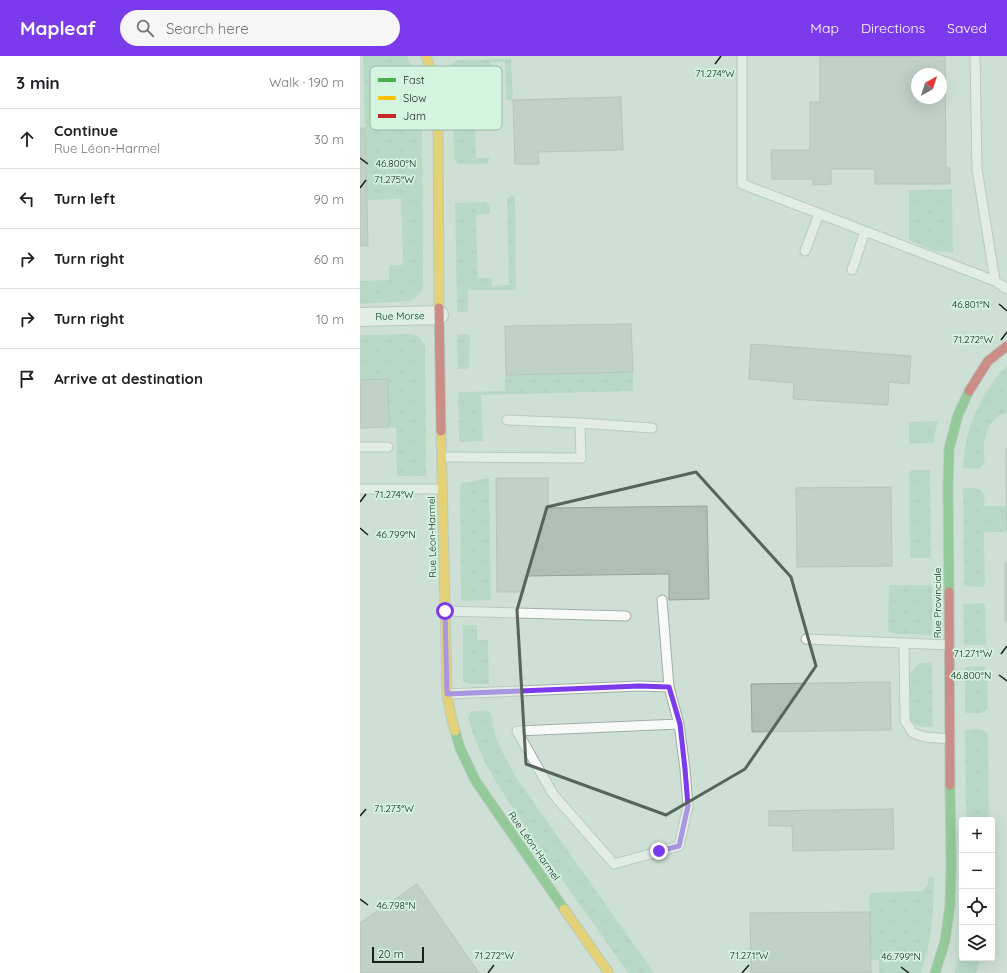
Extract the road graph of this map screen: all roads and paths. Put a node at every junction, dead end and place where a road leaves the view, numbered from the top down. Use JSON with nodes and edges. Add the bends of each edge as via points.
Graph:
{"nodes":[{"id":1,"x":426,"y":56,"type":"edge"},
{"id":2,"x":742,"y":56,"type":"edge"},
{"id":3,"x":975,"y":56,"type":"edge"},
{"id":4,"x":429,"y":66,"type":"edge"},
{"id":5,"x":438,"y":130,"type":"edge"},
{"id":6,"x":820,"y":214,"type":"junction"},
{"id":7,"x":865,"y":231,"type":"junction"},
{"id":8,"x":805,"y":251,"type":"dead end"},
{"id":9,"x":852,"y":270,"type":"dead end"},
{"id":10,"x":995,"y":281,"type":"junction"},
{"id":11,"x":1007,"y":288,"type":"edge"},
{"id":12,"x":439,"y":315,"type":"junction"},
{"id":13,"x":360,"y":317,"type":"edge"},
{"id":14,"x":1007,"y":346,"type":"edge"},
{"id":15,"x":507,"y":420,"type":"dead end"},
{"id":16,"x":580,"y":422,"type":"junction"},
{"id":17,"x":652,"y":428,"type":"dead end"},
{"id":18,"x":360,"y":447,"type":"edge"},
{"id":19,"x":388,"y":447,"type":"dead end"},
{"id":20,"x":442,"y":457,"type":"junction"},
{"id":21,"x":360,"y":489,"type":"edge"},
{"id":22,"x":442,"y":489,"type":"junction"},
{"id":23,"x":662,"y":600,"type":"dead end"},
{"id":24,"x":445,"y":611,"type":"junction"},
{"id":25,"x":626,"y":616,"type":"dead end"},
{"id":26,"x":806,"y":639,"type":"dead end"},
{"id":27,"x":904,"y":643,"type":"junction"},
{"id":28,"x":949,"y":645,"type":"junction"},
{"id":29,"x":669,"y":687,"type":"junction"},
{"id":30,"x":447,"y":694,"type":"junction"},
{"id":31,"x":680,"y":724,"type":"junction"},
{"id":32,"x":950,"y":738,"type":"junction"},
{"id":33,"x":609,"y":973,"type":"edge"},
{"id":34,"x":936,"y":973,"type":"edge"}],
"edges":[{"from":1,"to":4,"type":"street","name":"Rue Léon-Harmel"},
{"from":2,"to":6,"type":"lane","via":[[742,184]]},
{"from":3,"to":10,"type":"lane","via":[[977,170]]},
{"from":5,"to":12,"type":"street","name":"Rue Léon-Harmel"},
{"from":6,"to":7,"type":"lane"},
{"from":6,"to":8,"type":"lane"},
{"from":7,"to":9,"type":"lane"},
{"from":7,"to":10,"type":"lane"},
{"from":10,"to":11,"type":"lane"},
{"from":12,"to":13,"type":"street","name":"Rue Morse"},
{"from":12,"to":20,"type":"street","name":"Rue Léon-Harmel"},
{"from":14,"to":28,"type":"street","name":"Rue Provinciale","via":[[988,361],[970,388],[958,415],[949,449]]},
{"from":15,"to":16,"type":"lane"},
{"from":16,"to":17,"type":"lane"},
{"from":16,"to":20,"type":"lane","via":[[581,458]]},
{"from":18,"to":19,"type":"lane"},
{"from":20,"to":22,"type":"street","name":"Rue Léon-Harmel"},
{"from":21,"to":22,"type":"lane"},
{"from":22,"to":24,"type":"street","name":"Rue Léon-Harmel"},
{"from":23,"to":29,"type":"lane"},
{"from":24,"to":25,"type":"lane"},
{"from":24,"to":30,"type":"street","name":"Rue Léon-Harmel"},
{"from":26,"to":27,"type":"lane"},
{"from":27,"to":28,"type":"lane"},
{"from":27,"to":32,"type":"lane","via":[[905,721],[913,733],[925,738]]},
{"from":28,"to":32,"type":"street","name":"Rue Provinciale"},
{"from":29,"to":30,"type":"lane"},
{"from":29,"to":31,"type":"lane"},
{"from":30,"to":33,"type":"street","name":"Rue Léon-Harmel","via":[[450,716],[460,748],[475,780]]},
{"from":31,"to":31,"type":"lane","via":[[688,806],[679,846],[614,864],[553,794],[517,731]]},
{"from":32,"to":34,"type":"street","name":"Rue Provinciale","via":[[950,905],[945,941]]}]}
